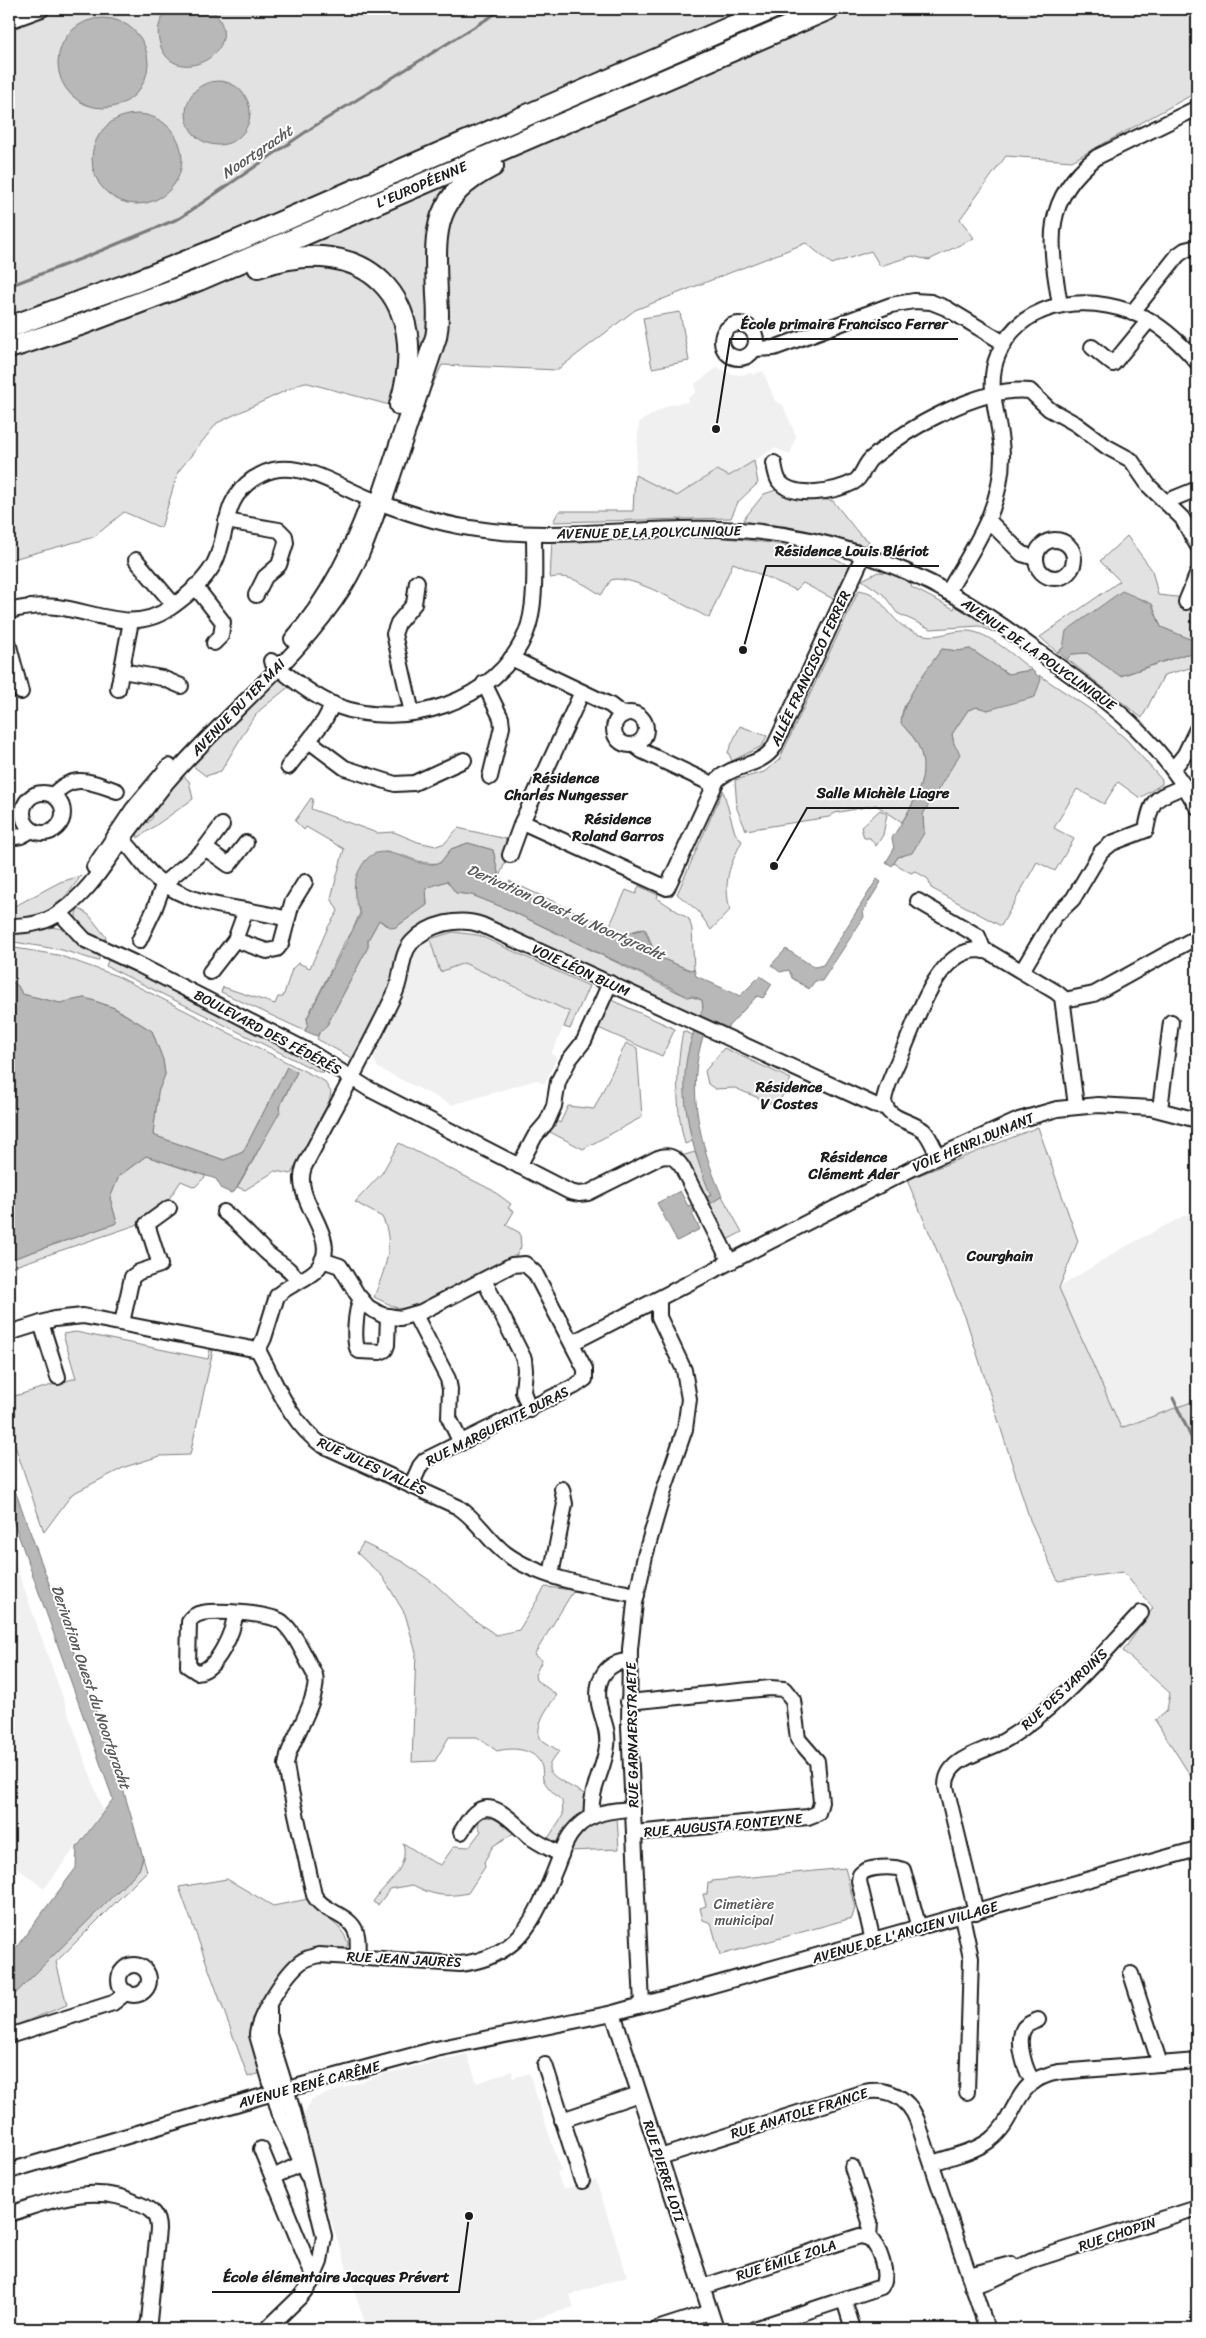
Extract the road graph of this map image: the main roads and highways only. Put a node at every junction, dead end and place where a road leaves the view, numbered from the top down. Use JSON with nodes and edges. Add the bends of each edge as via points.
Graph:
{"nodes":[{"id":1,"x":772,"y":9,"type":"edge"},
{"id":2,"x":828,"y":9,"type":"edge"},
{"id":3,"x":664,"y":80,"type":"junction"},
{"id":4,"x":101,"y":317,"type":"junction"},
{"id":5,"x":9,"y":326,"type":"edge"},
{"id":6,"x":11,"y":347,"type":"edge"}],
"edges":[{"from":1,"to":5,"type":"highway","name":"L'EUROPÉENNE","via":[[239,240],[137,281]]},
{"from":2,"to":3,"type":"highway","name":"L'EUROPÉENNE"},
{"from":3,"to":4,"type":"highway","name":"L'EUROPÉENNE","via":[[292,241]]},
{"from":3,"to":4,"type":"highway","via":[[490,167],[471,179],[449,200],[436,235],[436,337],[376,501],[406,386],[409,358],[402,313],[388,289],[372,274],[351,262],[334,258],[287,259],[254,268],[194,292]]},
{"from":4,"to":6,"type":"highway","name":"L'EUROPÉENNE"}]}
